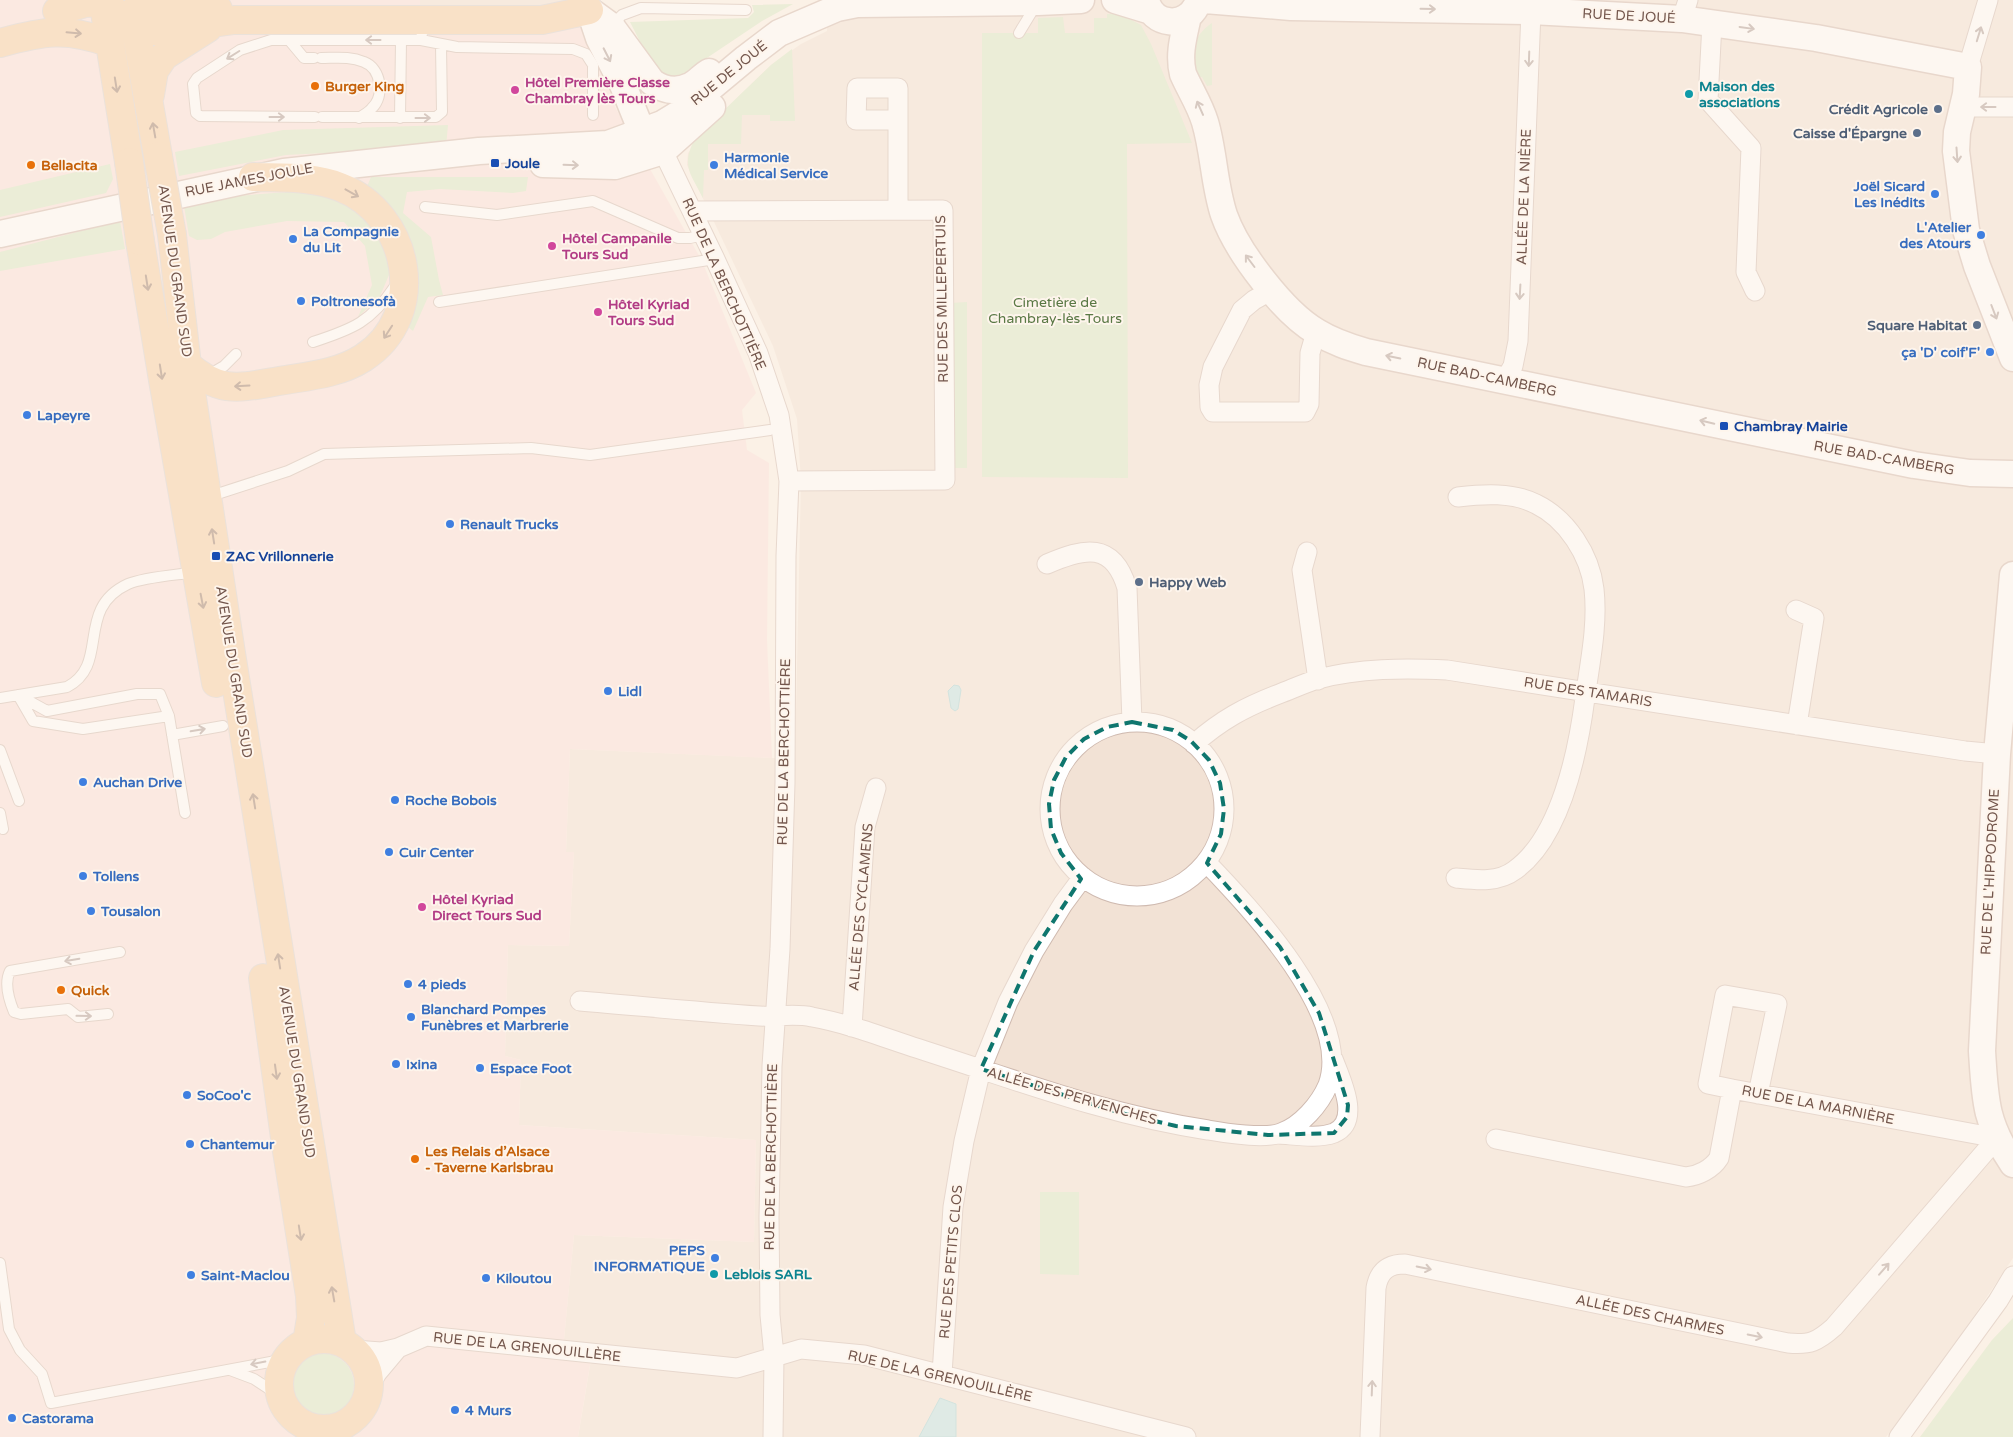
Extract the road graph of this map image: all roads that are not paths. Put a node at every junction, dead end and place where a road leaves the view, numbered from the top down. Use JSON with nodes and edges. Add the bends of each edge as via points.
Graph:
{"nodes":[{"id":1,"x":131,"y":0,"type":"edge"},
{"id":2,"x":139,"y":0,"type":"edge"},
{"id":3,"x":1080,"y":0,"type":"edge"},
{"id":4,"x":1115,"y":0,"type":"edge"},
{"id":5,"x":1988,"y":0,"type":"edge"},
{"id":6,"x":103,"y":1,"type":"edge"},
{"id":7,"x":1038,"y":2,"type":"junction"},
{"id":8,"x":583,"y":5,"type":"edge"},
{"id":9,"x":1197,"y":5,"type":"edge"},
{"id":10,"x":61,"y":6,"type":"edge"},
{"id":11,"x":1148,"y":6,"type":"edge"},
{"id":12,"x":746,"y":10,"type":"dead end"},
{"id":13,"x":1530,"y":10,"type":"junction"},
{"id":14,"x":1685,"y":10,"type":"edge"},
{"id":15,"x":818,"y":17,"type":"junction"},
{"id":16,"x":422,"y":22,"type":"junction"},
{"id":17,"x":215,"y":23,"type":"junction"},
{"id":18,"x":1712,"y":23,"type":"junction"},
{"id":19,"x":611,"y":26,"type":"junction"},
{"id":20,"x":281,"y":27,"type":"junction"},
{"id":21,"x":36,"y":33,"type":"junction"},
{"id":22,"x":1019,"y":33,"type":"dead end"},
{"id":23,"x":138,"y":40,"type":"junction"},
{"id":24,"x":400,"y":40,"type":"junction"},
{"id":25,"x":0,"y":43,"type":"edge"},
{"id":26,"x":110,"y":43,"type":"junction"},
{"id":27,"x":442,"y":45,"type":"junction"},
{"id":28,"x":746,"y":58,"type":"junction"},
{"id":29,"x":638,"y":64,"type":"junction"},
{"id":30,"x":1968,"y":67,"type":"junction"},
{"id":31,"x":149,"y":104,"type":"junction"},
{"id":32,"x":2013,"y":107,"type":"edge"},
{"id":33,"x":1963,"y":108,"type":"junction"},
{"id":34,"x":594,"y":115,"type":"dead end"},
{"id":35,"x":359,"y":118,"type":"junction"},
{"id":36,"x":400,"y":118,"type":"junction"},
{"id":37,"x":898,"y":120,"type":"dead end"},
{"id":38,"x":652,"y":128,"type":"junction"},
{"id":39,"x":668,"y":161,"type":"junction"},
{"id":40,"x":382,"y":162,"type":"junction"},
{"id":41,"x":253,"y":177,"type":"junction"},
{"id":42,"x":425,"y":207,"type":"dead end"},
{"id":43,"x":898,"y":210,"type":"junction"},
{"id":44,"x":692,"y":211,"type":"junction"},
{"id":45,"x":0,"y":234,"type":"edge"},
{"id":46,"x":704,"y":235,"type":"junction"},
{"id":47,"x":715,"y":259,"type":"junction"},
{"id":48,"x":403,"y":264,"type":"junction"},
{"id":49,"x":1272,"y":290,"type":"junction"},
{"id":50,"x":1755,"y":290,"type":"dead end"},
{"id":51,"x":439,"y":302,"type":"dead end"},
{"id":52,"x":1316,"y":332,"type":"junction"},
{"id":53,"x":314,"y":342,"type":"dead end"},
{"id":54,"x":236,"y":354,"type":"dead end"},
{"id":55,"x":2013,"y":358,"type":"edge"},
{"id":56,"x":195,"y":372,"type":"junction"},
{"id":57,"x":1505,"y":380,"type":"junction"},
{"id":58,"x":770,"y":430,"type":"dead end"},
{"id":59,"x":2013,"y":474,"type":"edge"},
{"id":60,"x":788,"y":481,"type":"junction"},
{"id":61,"x":1458,"y":496,"type":"dead end"},
{"id":62,"x":207,"y":497,"type":"junction"},
{"id":63,"x":1307,"y":552,"type":"dead end"},
{"id":64,"x":1048,"y":564,"type":"dead end"},
{"id":65,"x":196,"y":572,"type":"junction"},
{"id":66,"x":2013,"y":575,"type":"edge"},
{"id":67,"x":1796,"y":610,"type":"dead end"},
{"id":68,"x":1318,"y":680,"type":"junction"},
{"id":69,"x":1586,"y":692,"type":"junction"},
{"id":70,"x":18,"y":695,"type":"junction"},
{"id":71,"x":0,"y":698,"type":"edge"},
{"id":72,"x":169,"y":716,"type":"junction"},
{"id":73,"x":1132,"y":722,"type":"junction"},
{"id":74,"x":1796,"y":725,"type":"junction"},
{"id":75,"x":223,"y":726,"type":"junction"},
{"id":76,"x":172,"y":735,"type":"junction"},
{"id":77,"x":1194,"y":744,"type":"junction"},
{"id":78,"x":0,"y":750,"type":"edge"},
{"id":79,"x":2002,"y":764,"type":"edge"},
{"id":80,"x":876,"y":788,"type":"dead end"},
{"id":81,"x":19,"y":801,"type":"dead end"},
{"id":82,"x":0,"y":813,"type":"edge"},
{"id":83,"x":185,"y":813,"type":"dead end"},
{"id":84,"x":3,"y":829,"type":"dead end"},
{"id":85,"x":1206,"y":862,"type":"junction"},
{"id":86,"x":1082,"y":877,"type":"junction"},
{"id":87,"x":1456,"y":878,"type":"dead end"},
{"id":88,"x":120,"y":952,"type":"dead end"},
{"id":89,"x":580,"y":1001,"type":"dead end"},
{"id":90,"x":108,"y":1014,"type":"dead end"},
{"id":91,"x":776,"y":1016,"type":"junction"},
{"id":92,"x":852,"y":1027,"type":"junction"},
{"id":93,"x":1332,"y":1058,"type":"junction"},
{"id":94,"x":981,"y":1069,"type":"junction"},
{"id":95,"x":1732,"y":1088,"type":"junction"},
{"id":96,"x":1758,"y":1094,"type":"junction"},
{"id":97,"x":1279,"y":1134,"type":"junction"},
{"id":98,"x":1997,"y":1138,"type":"junction"},
{"id":99,"x":1496,"y":1139,"type":"dead end"},
{"id":100,"x":2013,"y":1164,"type":"edge"},
{"id":101,"x":0,"y":1263,"type":"edge"},
{"id":102,"x":2013,"y":1276,"type":"edge"},
{"id":103,"x":2005,"y":1296,"type":"edge"},
{"id":104,"x":307,"y":1342,"type":"junction"},
{"id":105,"x":348,"y":1346,"type":"junction"},
{"id":106,"x":398,"y":1348,"type":"junction"},
{"id":107,"x":774,"y":1356,"type":"junction"},
{"id":108,"x":286,"y":1359,"type":"junction"},
{"id":109,"x":230,"y":1370,"type":"junction"},
{"id":110,"x":942,"y":1374,"type":"junction"},
{"id":111,"x":369,"y":1386,"type":"junction"},
{"id":112,"x":280,"y":1396,"type":"junction"},
{"id":113,"x":354,"y":1428,"type":"edge"},
{"id":114,"x":328,"y":1433,"type":"edge"},
{"id":115,"x":773,"y":1437,"type":"edge"},
{"id":116,"x":1186,"y":1437,"type":"edge"},
{"id":117,"x":1370,"y":1437,"type":"edge"},
{"id":118,"x":1898,"y":1437,"type":"edge"}],
"edges":[{"from":1,"to":23,"type":"main road","name":"AVENUE DU GRAND SUD"},
{"from":2,"to":20,"type":"main road","via":[[163,8]]},
{"from":3,"to":7,"type":"street","name":"RUE DE JOUÉ"},
{"from":4,"to":11,"type":"street"},
{"from":30,"to":5,"type":"street","one_way":true},
{"from":6,"to":10,"type":"main road"},
{"from":6,"to":23,"type":"main road"},
{"from":6,"to":26,"type":"main road","name":"AVENUE DU GRAND SUD"},
{"from":7,"to":15,"type":"street","name":"RUE DE JOUÉ","via":[[857,4],[837,8]]},
{"from":7,"to":22,"type":"lane"},
{"from":8,"to":16,"type":"main road","via":[[542,6]]},
{"from":8,"to":19,"type":"street"},
{"from":8,"to":38,"type":"street","one_way":true,"via":[[622,85]]},
{"from":9,"to":11,"type":"street","name":"RUE DE JOUÉ","via":[[1178,21],[1166,21],[1155,16]]},
{"from":9,"to":13,"type":"street","name":"RUE DE JOUÉ","one_way":true},
{"from":49,"to":9,"type":"street","name":"RUE BAD-CAMBERG","one_way":true,"via":[[1232,235],[1223,213],[1205,121],[1182,74],[1180,57]]},
{"from":10,"to":21,"type":"main road"},
{"from":12,"to":19,"type":"lane","via":[[641,8],[622,15]]},
{"from":13,"to":14,"type":"street","name":"RUE DE JOUÉ"},
{"from":13,"to":57,"type":"street","name":"ALLÉE DE LA NIÈRE","one_way":true,"via":[[1518,341],[1513,366]]},
{"from":14,"to":18,"type":"street","name":"RUE DE JOUÉ"},
{"from":15,"to":28,"type":"street","name":"RUE DE JOUÉ","via":[[779,33]]},
{"from":15,"to":39,"type":"street","name":"RUE DE JOUÉ","via":[[782,43]]},
{"from":16,"to":20,"type":"main road"},
{"from":16,"to":24,"type":"lane"},
{"from":16,"to":27,"type":"lane"},
{"from":17,"to":20,"type":"main road","via":[[234,20]]},
{"from":17,"to":23,"type":"main road","via":[[156,31]]},
{"from":17,"to":31,"type":"main road","via":[[164,56],[154,71]]},
{"from":18,"to":30,"type":"street","name":"RUE DE JOUÉ","one_way":true,"via":[[1816,38]]},
{"from":18,"to":50,"type":"street","via":[[1708,100],[1751,148],[1746,272]]},
{"from":19,"to":29,"type":"street"},
{"from":24,"to":20,"type":"lane","one_way":true},
{"from":20,"to":35,"type":"lane","via":[[304,58],[348,57],[366,62],[376,72],[381,90],[373,108]]},
{"from":20,"to":35,"type":"lane","one_way":true,"via":[[264,42],[240,50],[197,78],[193,84],[196,115]]},
{"from":21,"to":25,"type":"main road"},
{"from":21,"to":26,"type":"main road","one_way":true,"via":[[82,34]]},
{"from":23,"to":31,"type":"main road","name":"AVENUE DU GRAND SUD"},
{"from":24,"to":36,"type":"lane"},
{"from":26,"to":65,"type":"main road","name":"AVENUE DU GRAND SUD","one_way":true,"bridge":true},
{"from":27,"to":34,"type":"lane","via":[[572,49],[586,54],[593,65]]},
{"from":36,"to":27,"type":"lane","one_way":true,"via":[[433,118],[442,112]]},
{"from":28,"to":29,"type":"street","via":[[706,74],[680,90],[660,88]]},
{"from":28,"to":38,"type":"street","name":"RUE DE JOUÉ","via":[[680,113]]},
{"from":29,"to":38,"type":"street"},
{"from":30,"to":33,"type":"street"},
{"from":56,"to":31,"type":"main road","name":"AVENUE DU GRAND SUD","one_way":true,"bridge":true},
{"from":32,"to":33,"type":"street","one_way":true},
{"from":33,"to":55,"type":"street","one_way":true,"via":[[1956,151],[1966,230]]},
{"from":35,"to":36,"type":"lane"},
{"from":37,"to":43,"type":"street"},
{"from":38,"to":39,"type":"street"},
{"from":38,"to":40,"type":"street","name":"RUE JAMES JOULE","via":[[608,144],[479,151]]},
{"from":40,"to":39,"type":"street","name":"RUE JAMES JOULE","one_way":true,"via":[[615,166]]},
{"from":39,"to":44,"type":"street","name":"RUE DE LA BERCHOTTIÈRE"},
{"from":40,"to":41,"type":"street","name":"RUE JAMES JOULE"},
{"from":41,"to":45,"type":"street","name":"RUE JAMES JOULE"},
{"from":41,"to":48,"type":"main road","one_way":true,"via":[[324,182],[354,193],[378,212],[398,245]]},
{"from":42,"to":46,"type":"lane","via":[[497,215],[593,201],[678,238]]},
{"from":43,"to":44,"type":"street","name":"RUE DES MILLEPERTUIS"},
{"from":43,"to":60,"type":"street","name":"RUE DES MILLEPERTUIS","via":[[943,210],[945,480]]},
{"from":44,"to":46,"type":"street","name":"RUE DE LA BERCHOTTIÈRE"},
{"from":46,"to":47,"type":"street","name":"RUE DE LA BERCHOTTIÈRE"},
{"from":47,"to":51,"type":"lane"},
{"from":47,"to":60,"type":"street","name":"RUE DE LA BERCHOTTIÈRE","via":[[758,354],[779,416]]},
{"from":48,"to":53,"type":"lane","via":[[395,286],[367,320]]},
{"from":48,"to":56,"type":"main road","one_way":true,"via":[[405,283],[398,316],[378,346],[349,366],[253,385],[213,384]]},
{"from":49,"to":52,"type":"street","name":"RUE BAD-CAMBERG","via":[[1297,318]]},
{"from":49,"to":52,"type":"street","via":[[1242,310],[1213,367],[1210,407],[1213,412],[1304,412],[1309,404],[1310,353]]},
{"from":57,"to":52,"type":"street","name":"RUE BAD-CAMBERG","one_way":true,"via":[[1366,352],[1344,346]]},
{"from":54,"to":56,"type":"lane","via":[[224,366]]},
{"from":56,"to":62,"type":"main road","name":"AVENUE DU GRAND SUD"},
{"from":59,"to":57,"type":"street","name":"RUE BAD-CAMBERG","one_way":true,"via":[[1914,466]]},
{"from":58,"to":62,"type":"lane","via":[[590,455],[531,448],[324,454],[288,471]]},
{"from":60,"to":91,"type":"street","name":"RUE DE LA BERCHOTTIÈRE","via":[[785,783]]},
{"from":61,"to":69,"type":"street","via":[[1506,496],[1536,504],[1561,522],[1578,543],[1594,594],[1594,629]]},
{"from":105,"to":62,"type":"main road","name":"AVENUE DU GRAND SUD","one_way":true,"via":[[302,1102]]},
{"from":63,"to":68,"type":"street","via":[[1302,570]]},
{"from":64,"to":73,"type":"street","via":[[1071,554],[1092,551],[1111,559],[1124,576]]},
{"from":65,"to":70,"type":"lane","via":[[128,584],[110,596],[96,618],[89,664],[76,683]]},
{"from":65,"to":75,"type":"main road","name":"AVENUE DU GRAND SUD","one_way":true},
{"from":66,"to":79,"type":"street","name":"RUE DE L'HIPPODROME"},
{"from":67,"to":74,"type":"street","via":[[1814,618]]},
{"from":68,"to":69,"type":"street","name":"RUE DES TAMARIS","via":[[1408,668],[1447,670]]},
{"from":68,"to":77,"type":"street","name":"RUE DES TAMARIS","via":[[1248,706],[1222,720]]},
{"from":69,"to":74,"type":"street","name":"RUE DES TAMARIS"},
{"from":69,"to":87,"type":"street","via":[[1572,768],[1542,841],[1514,872],[1500,878]]},
{"from":70,"to":71,"type":"lane"},
{"from":70,"to":72,"type":"lane","via":[[33,721],[83,729]]},
{"from":70,"to":72,"type":"lane","via":[[47,711],[137,694],[160,694]]},
{"from":72,"to":76,"type":"lane"},
{"from":73,"to":77,"type":"street","via":[[1173,730]]},
{"from":73,"to":86,"type":"street","via":[[1107,727],[1084,739],[1066,757],[1054,780],[1049,804],[1051,829],[1060,853]]},
{"from":74,"to":79,"type":"street","name":"RUE DES TAMARIS","via":[[1965,751]]},
{"from":76,"to":75,"type":"lane","one_way":true},
{"from":75,"to":104,"type":"main road","name":"AVENUE DU GRAND SUD","one_way":true,"via":[[310,1296]]},
{"from":76,"to":83,"type":"lane"},
{"from":77,"to":85,"type":"street","via":[[1209,760],[1220,783],[1224,809],[1221,834]]},
{"from":78,"to":81,"type":"lane"},
{"from":79,"to":98,"type":"street","name":"RUE DE L'HIPPODROME","via":[[1987,930],[1982,1051],[1986,1106]]},
{"from":80,"to":92,"type":"street","name":"ALLÉE DES CYCLAMENS","via":[[865,827]]},
{"from":82,"to":84,"type":"lane"},
{"from":85,"to":86,"type":"street","via":[[1193,876],[1171,890],[1147,896],[1121,896],[1097,888]]},
{"from":85,"to":93,"type":"street","via":[[1248,907],[1304,983],[1328,1037]]},
{"from":86,"to":94,"type":"street","name":"RUE DES PETITS CLOS","via":[[1034,951],[1008,1002]]},
{"from":88,"to":90,"type":"lane","one_way":true,"via":[[10,971],[6,978],[14,1012],[68,1009],[78,1017]]},
{"from":89,"to":91,"type":"street","name":"ALLÉE DES PERVENCHES"},
{"from":91,"to":92,"type":"street","name":"ALLÉE DES PERVENCHES","via":[[811,1016]]},
{"from":91,"to":107,"type":"street","name":"RUE DE LA BERCHOTTIÈRE","via":[[768,1276]]},
{"from":92,"to":94,"type":"street","name":"ALLÉE DES PERVENCHES"},
{"from":93,"to":97,"type":"street","via":[[1330,1080],[1317,1104],[1292,1128]]},
{"from":93,"to":97,"type":"street","name":"ALLÉE DES PERVENCHES","via":[[1348,1105],[1342,1126],[1334,1133],[1319,1136]]},
{"from":94,"to":97,"type":"street","name":"ALLÉE DES PERVENCHES","via":[[1112,1111],[1176,1126],[1227,1133]]},
{"from":94,"to":110,"type":"street","name":"RUE DES PETITS CLOS","via":[[953,1207]]},
{"from":95,"to":96,"type":"street","name":"RUE DE LA MARNIÈRE"},
{"from":95,"to":96,"type":"street","via":[[1708,1084],[1725,995],[1777,1004]]},
{"from":95,"to":99,"type":"street","name":"RUE DE LA MARNIÈRE","via":[[1718,1158],[1715,1164],[1695,1176],[1686,1177]]},
{"from":96,"to":98,"type":"street","name":"RUE DE LA MARNIÈRE"},
{"from":98,"to":100,"type":"street","name":"RUE DE L'HIPPODROME"},
{"from":117,"to":98,"type":"street","name":"ALLÉE DES CHARMES","one_way":true,"via":[[1376,1288],[1379,1276],[1392,1265],[1405,1264],[1805,1344],[1820,1339],[1834,1327]]},
{"from":101,"to":109,"type":"lane","via":[[9,1330],[20,1350],[42,1374],[51,1403]]},
{"from":102,"to":103,"type":"street"},
{"from":103,"to":118,"type":"street"},
{"from":104,"to":105,"type":"main road","via":[[319,1339]]},
{"from":104,"to":108,"type":"main road"},
{"from":105,"to":106,"type":"street","name":"RUE DE LA GRENOUILLÈRE","via":[[381,1352]]},
{"from":105,"to":111,"type":"main road","via":[[363,1362]]},
{"from":106,"to":107,"type":"street","name":"RUE DE LA GRENOUILLÈRE","via":[[426,1336],[737,1368]]},
{"from":106,"to":111,"type":"street","name":"RUE DE LA GRENOUILLÈRE"},
{"from":107,"to":110,"type":"street","name":"RUE DE LA GRENOUILLÈRE","via":[[801,1349],[864,1355]]},
{"from":107,"to":115,"type":"street","name":"RUE DE LA BERCHOTTIÈRE"},
{"from":108,"to":109,"type":"lane","one_way":true},
{"from":108,"to":112,"type":"main road","via":[[280,1371]]},
{"from":109,"to":112,"type":"lane","via":[[254,1379]]},
{"from":110,"to":116,"type":"street","name":"RUE DE LA GRENOUILLÈRE"},
{"from":111,"to":113,"type":"main road"},
{"from":112,"to":114,"type":"main road","via":[[285,1407],[303,1424]]},
{"from":113,"to":114,"type":"main road","via":[[344,1424]]}]}
